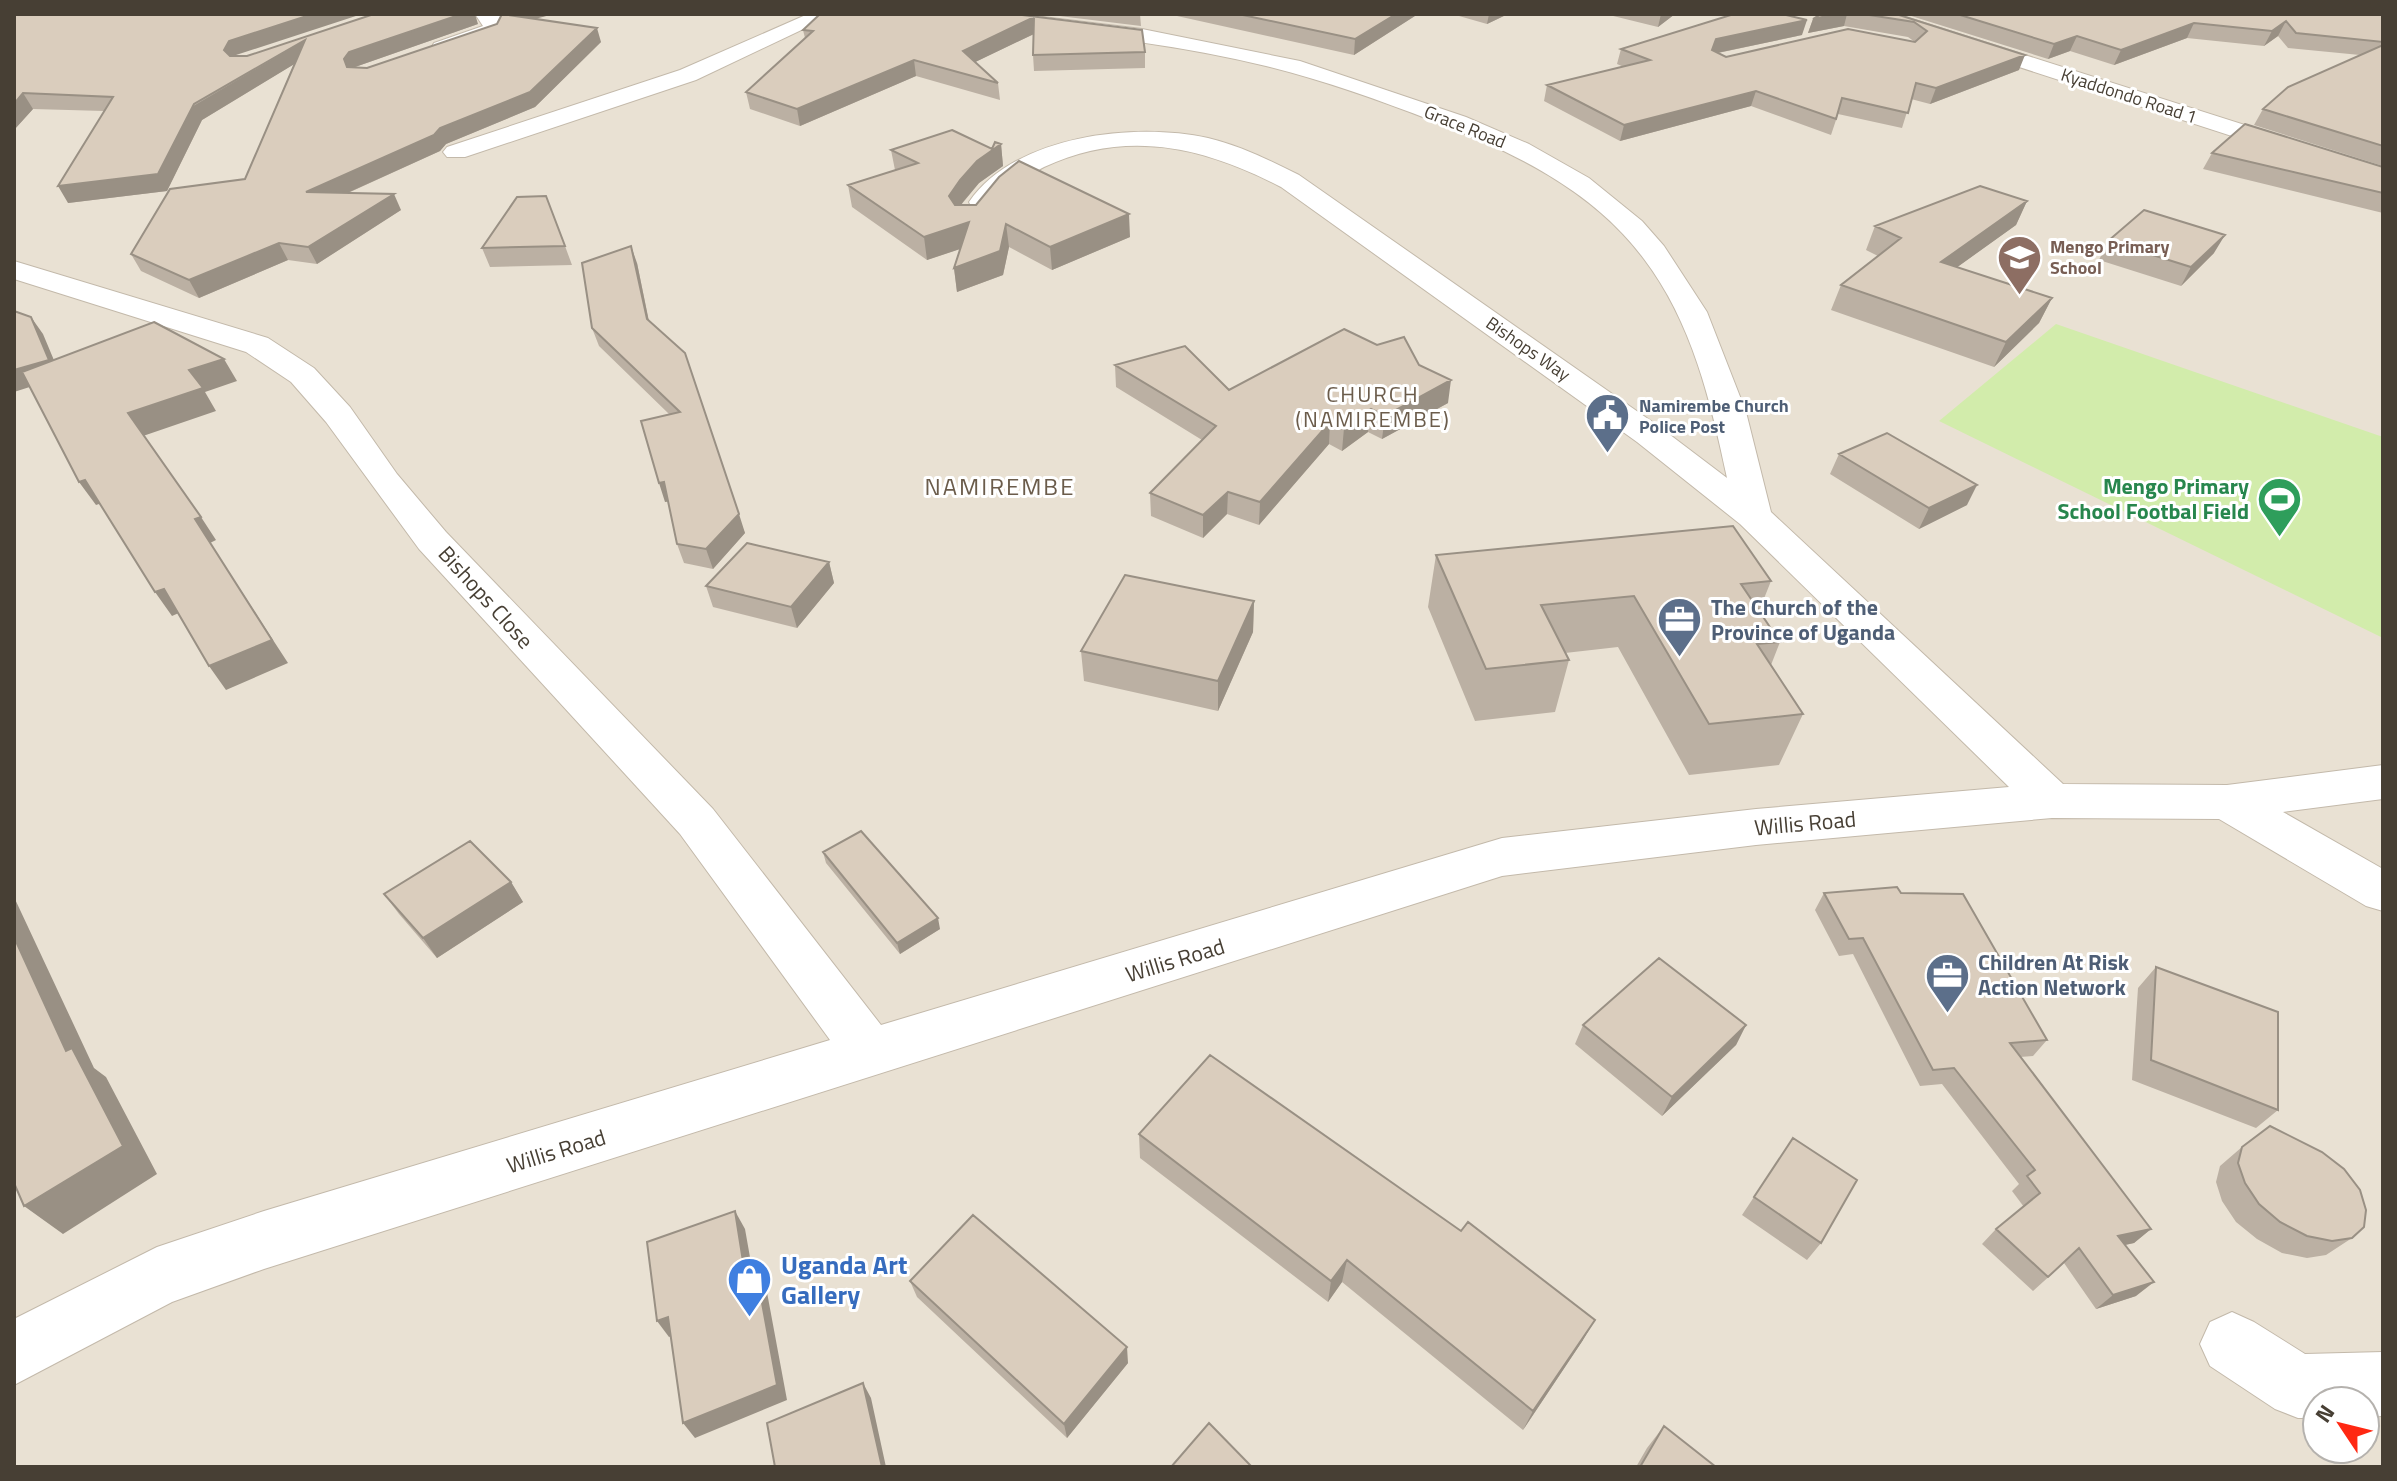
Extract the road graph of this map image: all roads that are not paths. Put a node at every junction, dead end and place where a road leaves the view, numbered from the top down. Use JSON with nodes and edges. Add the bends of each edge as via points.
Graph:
{"nodes":[{"id":1,"x":485,"y":14,"type":"edge"},
{"id":2,"x":825,"y":14,"type":"edge"},
{"id":3,"x":966,"y":14,"type":"edge"},
{"id":4,"x":1875,"y":14,"type":"edge"},
{"id":5,"x":1885,"y":41,"type":"edge"},
{"id":6,"x":421,"y":55,"type":"edge"},
{"id":7,"x":2040,"y":69,"type":"junction"},
{"id":8,"x":456,"y":152,"type":"dead end"},
{"id":9,"x":2383,"y":177,"type":"edge"},
{"id":10,"x":969,"y":219,"type":"edge"},
{"id":11,"x":14,"y":270,"type":"edge"},
{"id":12,"x":1753,"y":516,"type":"junction"},
{"id":13,"x":2383,"y":782,"type":"edge"},
{"id":14,"x":2052,"y":801,"type":"junction"},
{"id":15,"x":2227,"y":802,"type":"junction"},
{"id":16,"x":2383,"y":892,"type":"edge"},
{"id":17,"x":871,"y":1054,"type":"junction"},
{"id":18,"x":2232,"y":1344,"type":"dead end"},
{"id":19,"x":14,"y":1353,"type":"edge"},
{"id":20,"x":2383,"y":1384,"type":"edge"}],
"edges":[{"from":1,"to":6,"type":"street","via":[[495,22],[493,30]]},
{"from":2,"to":8,"type":"street","via":[[688,75]]},
{"from":3,"to":12,"type":"street","name":"Grace Road","via":[[1200,45],[1300,68],[1478,129],[1579,184],[1621,216],[1655,253],[1686,306],[1725,393]]},
{"from":4,"to":7,"type":"street","name":"Kyaddondo Road 1"},
{"from":5,"to":7,"type":"street","via":[[2001,68]]},
{"from":7,"to":9,"type":"street","name":"Kyaddondo Road 1"},
{"from":10,"to":12,"type":"street","name":"Bishops Way","via":[[995,186],[1025,167],[1105,140],[1145,139],[1234,154],[1290,181],[1649,435]]},
{"from":11,"to":17,"type":"street","name":"Bishops Close","via":[[257,345],[287,359],[321,393],[401,503],[697,823]]},
{"from":12,"to":14,"type":"street","name":"Bishops Way"},
{"from":13,"to":15,"type":"street","name":"Willis Road"},
{"from":14,"to":15,"type":"street","name":"Willis Road"},
{"from":14,"to":17,"type":"street","name":"Willis Road","via":[[1756,827],[1502,857]]},
{"from":15,"to":16,"type":"street"},
{"from":17,"to":19,"type":"street","name":"Willis Road","via":[[157,1277]]},
{"from":18,"to":20,"type":"street","via":[[2298,1386]]}]}
